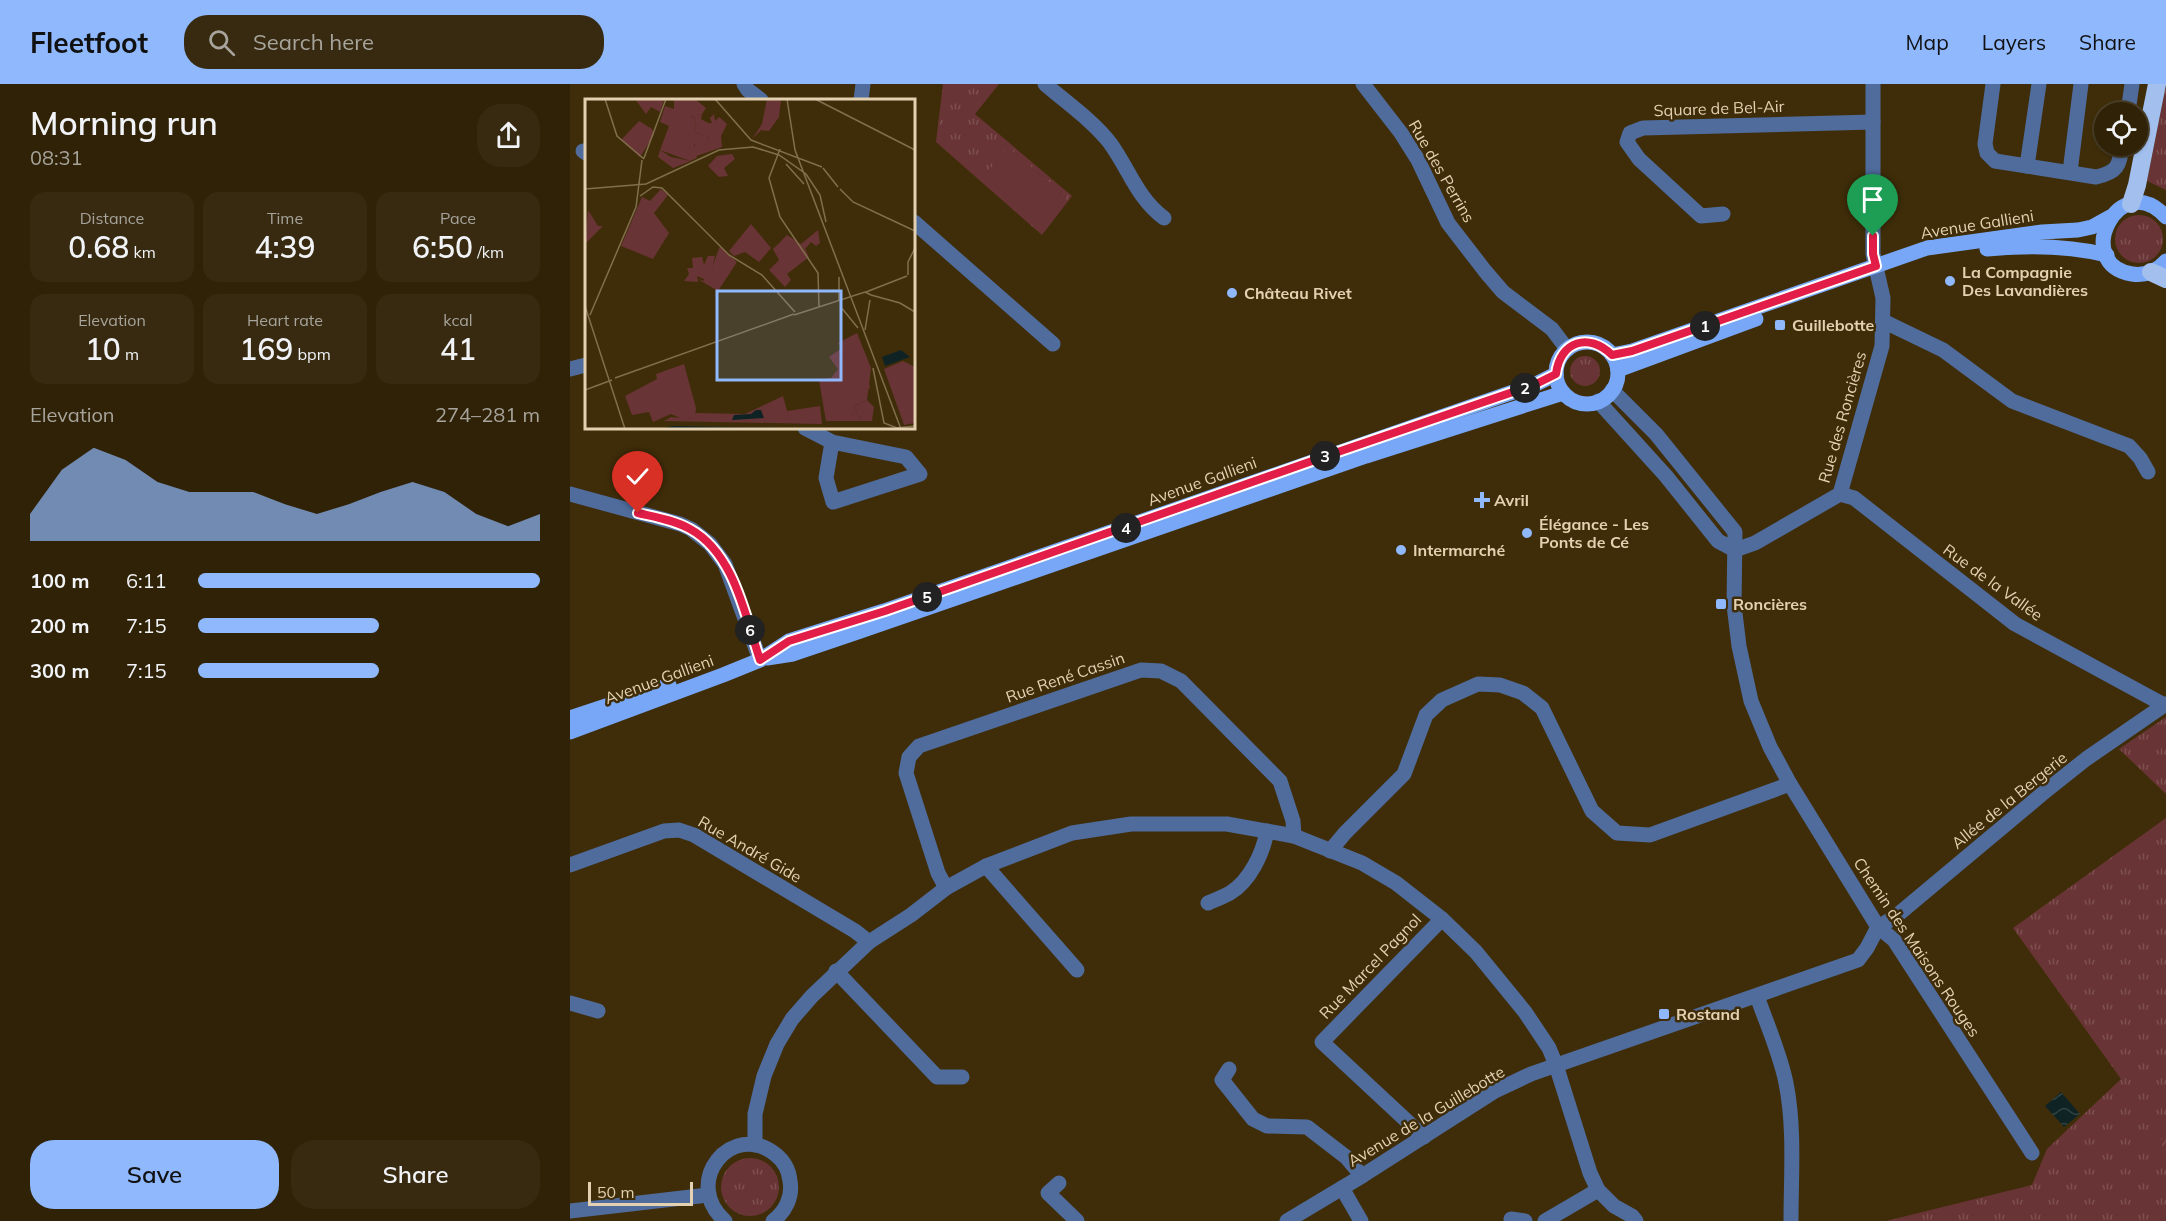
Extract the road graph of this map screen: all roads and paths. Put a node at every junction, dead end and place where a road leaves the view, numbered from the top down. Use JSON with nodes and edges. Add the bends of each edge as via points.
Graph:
{"nodes":[{"id":1,"x":744,"y":84,"type":"edge"},
{"id":2,"x":864,"y":84,"type":"edge"},
{"id":3,"x":1045,"y":84,"type":"edge"},
{"id":4,"x":1363,"y":84,"type":"edge"},
{"id":5,"x":1873,"y":84,"type":"edge"},
{"id":6,"x":1993,"y":84,"type":"edge"},
{"id":7,"x":2038,"y":84,"type":"edge"},
{"id":8,"x":2081,"y":84,"type":"edge"},
{"id":9,"x":2132,"y":84,"type":"edge"},
{"id":10,"x":2157,"y":84,"type":"edge"},
{"id":11,"x":760,"y":99,"type":"edge"},
{"id":12,"x":861,"y":99,"type":"edge"},
{"id":13,"x":2129,"y":102,"type":"edge"},
{"id":14,"x":1873,"y":122,"type":"junction"},
{"id":15,"x":2120,"y":156,"type":"edge"},
{"id":16,"x":2027,"y":166,"type":"junction"},
{"id":17,"x":2070,"y":172,"type":"junction"},
{"id":18,"x":2131,"y":204,"type":"junction"},
{"id":19,"x":2164,"y":213,"type":"edge"},
{"id":20,"x":1723,"y":214,"type":"dead end"},
{"id":21,"x":2110,"y":217,"type":"junction"},
{"id":22,"x":1164,"y":218,"type":"dead end"},
{"id":23,"x":915,"y":223,"type":"edge"},
{"id":24,"x":2107,"y":255,"type":"junction"},
{"id":25,"x":1877,"y":269,"type":"junction"},
{"id":26,"x":2161,"y":270,"type":"edge"},
{"id":27,"x":1883,"y":321,"type":"junction"},
{"id":28,"x":1053,"y":344,"type":"dead end"},
{"id":29,"x":1567,"y":349,"type":"junction"},
{"id":30,"x":1612,"y":355,"type":"junction"},
{"id":31,"x":585,"y":365,"type":"edge"},
{"id":32,"x":570,"y":369,"type":"edge"},
{"id":33,"x":1618,"y":370,"type":"junction"},
{"id":34,"x":1556,"y":374,"type":"junction"},
{"id":35,"x":1612,"y":390,"type":"junction"},
{"id":36,"x":1563,"y":393,"type":"junction"},
{"id":37,"x":1598,"y":401,"type":"junction"},
{"id":38,"x":807,"y":429,"type":"edge"},
{"id":39,"x":832,"y":442,"type":"junction"},
{"id":40,"x":2148,"y":472,"type":"dead end"},
{"id":41,"x":570,"y":494,"type":"edge"},
{"id":42,"x":1840,"y":494,"type":"junction"},
{"id":43,"x":1735,"y":550,"type":"junction"},
{"id":44,"x":760,"y":660,"type":"junction"},
{"id":45,"x":2165,"y":704,"type":"edge"},
{"id":46,"x":570,"y":718,"type":"edge"},
{"id":47,"x":570,"y":732,"type":"edge"},
{"id":48,"x":1790,"y":784,"type":"junction"},
{"id":49,"x":1267,"y":831,"type":"junction"},
{"id":50,"x":1294,"y":836,"type":"junction"},
{"id":51,"x":1330,"y":851,"type":"junction"},
{"id":52,"x":570,"y":865,"type":"edge"},
{"id":53,"x":986,"y":866,"type":"junction"},
{"id":54,"x":946,"y":888,"type":"junction"},
{"id":55,"x":1208,"y":903,"type":"dead end"},
{"id":56,"x":1442,"y":919,"type":"junction"},
{"id":57,"x":1878,"y":927,"type":"junction"},
{"id":58,"x":868,"y":942,"type":"junction"},
{"id":59,"x":1077,"y":970,"type":"dead end"},
{"id":60,"x":836,"y":971,"type":"junction"},
{"id":61,"x":1757,"y":996,"type":"junction"},
{"id":62,"x":570,"y":1003,"type":"edge"},
{"id":63,"x":598,"y":1011,"type":"dead end"},
{"id":64,"x":1556,"y":1065,"type":"junction"},
{"id":65,"x":1229,"y":1069,"type":"dead end"},
{"id":66,"x":963,"y":1077,"type":"dead end"},
{"id":67,"x":1424,"y":1137,"type":"junction"},
{"id":68,"x":755,"y":1145,"type":"junction"},
{"id":69,"x":2032,"y":1153,"type":"dead end"},
{"id":70,"x":1362,"y":1176,"type":"junction"},
{"id":71,"x":1059,"y":1183,"type":"dead end"},
{"id":72,"x":1342,"y":1188,"type":"junction"},
{"id":73,"x":1598,"y":1190,"type":"junction"},
{"id":74,"x":708,"y":1195,"type":"junction"},
{"id":75,"x":570,"y":1211,"type":"edge"},
{"id":76,"x":725,"y":1221,"type":"edge"},
{"id":77,"x":773,"y":1221,"type":"edge"},
{"id":78,"x":1077,"y":1221,"type":"edge"},
{"id":79,"x":1287,"y":1221,"type":"edge"},
{"id":80,"x":1361,"y":1221,"type":"edge"},
{"id":81,"x":1545,"y":1221,"type":"edge"},
{"id":82,"x":1636,"y":1221,"type":"edge"},
{"id":83,"x":1791,"y":1221,"type":"edge"}],
"edges":[{"from":1,"to":11,"type":"street"},
{"from":2,"to":12,"type":"street"},
{"from":3,"to":22,"type":"street","via":[[1110,143],[1147,204]]},
{"from":4,"to":29,"type":"street","name":"Rue des Perrins","via":[[1401,133],[1448,222],[1485,271],[1503,292],[1552,329]]},
{"from":5,"to":14,"type":"street","name":"Rue des Roncières"},
{"from":6,"to":16,"type":"street","via":[[1987,153],[1995,161]]},
{"from":7,"to":16,"type":"street"},
{"from":8,"to":17,"type":"street"},
{"from":9,"to":13,"type":"street"},
{"from":10,"to":18,"type":"highway"},
{"from":14,"to":20,"type":"street","name":"Square de Bel-Air","via":[[1643,128],[1630,133],[1627,142],[1639,159],[1701,216]]},
{"from":14,"to":25,"type":"street","name":"Rue des Roncières","via":[[1873,254]]},
{"from":15,"to":17,"type":"street","via":[[2119,165],[2109,174],[2096,177]]},
{"from":16,"to":17,"type":"street"},
{"from":18,"to":19,"type":"main road","via":[[2146,204]]},
{"from":18,"to":21,"type":"main road","name":"Avenue Gallieni"},
{"from":21,"to":24,"type":"main road","via":[[2103,233]]},
{"from":21,"to":25,"type":"main road","name":"Avenue Gallieni","via":[[2078,230],[1927,248]]},
{"from":23,"to":28,"type":"street"},
{"from":24,"to":25,"type":"main road","name":"Avenue Gallieni","via":[[2078,248],[2005,247]]},
{"from":24,"to":26,"type":"main road","name":"Avenue Gallieni","via":[[2115,266],[2128,273]]},
{"from":25,"to":27,"type":"street","name":"Rue des Roncières"},
{"from":25,"to":30,"type":"main road","name":"Avenue Gallieni"},
{"from":25,"to":33,"type":"main road","name":"Avenue Gallieni"},
{"from":27,"to":40,"type":"street","via":[[1943,350],[2012,401],[2129,446]]},
{"from":27,"to":42,"type":"street","name":"Rue des Roncières","via":[[1882,346]]},
{"from":29,"to":30,"type":"main road","via":[[1575,344],[1596,343]]},
{"from":29,"to":34,"type":"main road"},
{"from":30,"to":33,"type":"main road"},
{"from":31,"to":32,"type":"street"},
{"from":33,"to":35,"type":"main road"},
{"from":34,"to":36,"type":"main road"},
{"from":34,"to":44,"type":"main road","name":"Avenue Gallieni","via":[[1164,515],[789,641]]},
{"from":35,"to":37,"type":"main road"},
{"from":35,"to":43,"type":"street","name":"Chemin des Maisons Rouges","via":[[1656,434],[1735,531]]},
{"from":36,"to":37,"type":"main road","via":[[1578,402]]},
{"from":36,"to":44,"type":"main road","name":"Avenue Gallieni","via":[[1366,456],[793,654]]},
{"from":37,"to":43,"type":"street","via":[[1718,541]]},
{"from":38,"to":39,"type":"street"},
{"from":39,"to":39,"type":"street","via":[[906,457],[920,474],[833,502],[826,478]]},
{"from":41,"to":44,"type":"street","via":[[680,524],[701,536],[728,569]]},
{"from":42,"to":43,"type":"street","name":"Rue des Roncières","via":[[1755,543]]},
{"from":42,"to":45,"type":"street","name":"Rue de la Vallée","via":[[1854,498],[2015,624]]},
{"from":43,"to":48,"type":"street","name":"Chemin des Maisons Rouges","via":[[1734,605],[1751,701]]},
{"from":44,"to":46,"type":"main road","name":"Avenue Gallieni","via":[[729,664]]},
{"from":44,"to":47,"type":"main road","name":"Avenue Gallieni"},
{"from":45,"to":57,"type":"street","name":"Allée de la Bergerie","via":[[2086,759]]},
{"from":48,"to":51,"type":"street","via":[[1650,835],[1617,834],[1592,811],[1542,708],[1522,693],[1500,685],[1478,684],[1442,699],[1426,715],[1404,774]]},
{"from":48,"to":57,"type":"street","name":"Chemin des Maisons Rouges"},
{"from":49,"to":50,"type":"street"},
{"from":49,"to":53,"type":"street","via":[[1227,824],[1131,824],[1072,833]]},
{"from":49,"to":55,"type":"street","via":[[1261,855],[1251,871],[1232,892]]},
{"from":50,"to":51,"type":"street"},
{"from":50,"to":54,"type":"street","name":"Rue René Cassin","via":[[1280,781],[1181,681],[1161,671],[1141,670],[919,746],[909,757],[906,773]]},
{"from":51,"to":56,"type":"street","via":[[1362,863],[1396,883]]},
{"from":52,"to":58,"type":"street","name":"Rue André Gide","via":[[663,831],[679,830],[694,835]]},
{"from":53,"to":54,"type":"street"},
{"from":53,"to":59,"type":"street"},
{"from":54,"to":58,"type":"street"},
{"from":56,"to":64,"type":"street","via":[[1476,952],[1525,1012]]},
{"from":56,"to":67,"type":"street","name":"Rue Marcel Pagnol","via":[[1322,1042]]},
{"from":57,"to":61,"type":"street","name":"Avenue de la Guillebotte","via":[[1858,960]]},
{"from":57,"to":69,"type":"street","name":"Chemin des Maisons Rouges","via":[[1894,940]]},
{"from":58,"to":60,"type":"street"},
{"from":60,"to":66,"type":"street","via":[[938,1077]]},
{"from":60,"to":68,"type":"street","via":[[792,1019],[777,1044],[755,1114]]},
{"from":61,"to":64,"type":"street","name":"Avenue de la Guillebotte"},
{"from":61,"to":83,"type":"street","via":[[1786,1082]]},
{"from":62,"to":63,"type":"street"},
{"from":64,"to":67,"type":"street","name":"Avenue de la Guillebotte","via":[[1495,1091]]},
{"from":64,"to":73,"type":"street"},
{"from":65,"to":70,"type":"street","via":[[1222,1080],[1253,1119],[1267,1126],[1307,1127],[1346,1156]]},
{"from":67,"to":70,"type":"street","name":"Avenue de la Guillebotte"},
{"from":68,"to":74,"type":"street","via":[[741,1145],[718,1158],[707,1182]]},
{"from":68,"to":77,"type":"street","via":[[781,1159],[789,1173],[792,1188],[788,1203]]},
{"from":70,"to":72,"type":"street","name":"Avenue de la Guillebotte"},
{"from":71,"to":78,"type":"street","via":[[1048,1193]]},
{"from":72,"to":79,"type":"street","name":"Avenue de la Guillebotte"},
{"from":72,"to":80,"type":"street"},
{"from":73,"to":81,"type":"street"},
{"from":73,"to":82,"type":"street"},
{"from":74,"to":75,"type":"street"},
{"from":74,"to":76,"type":"street"}]}
